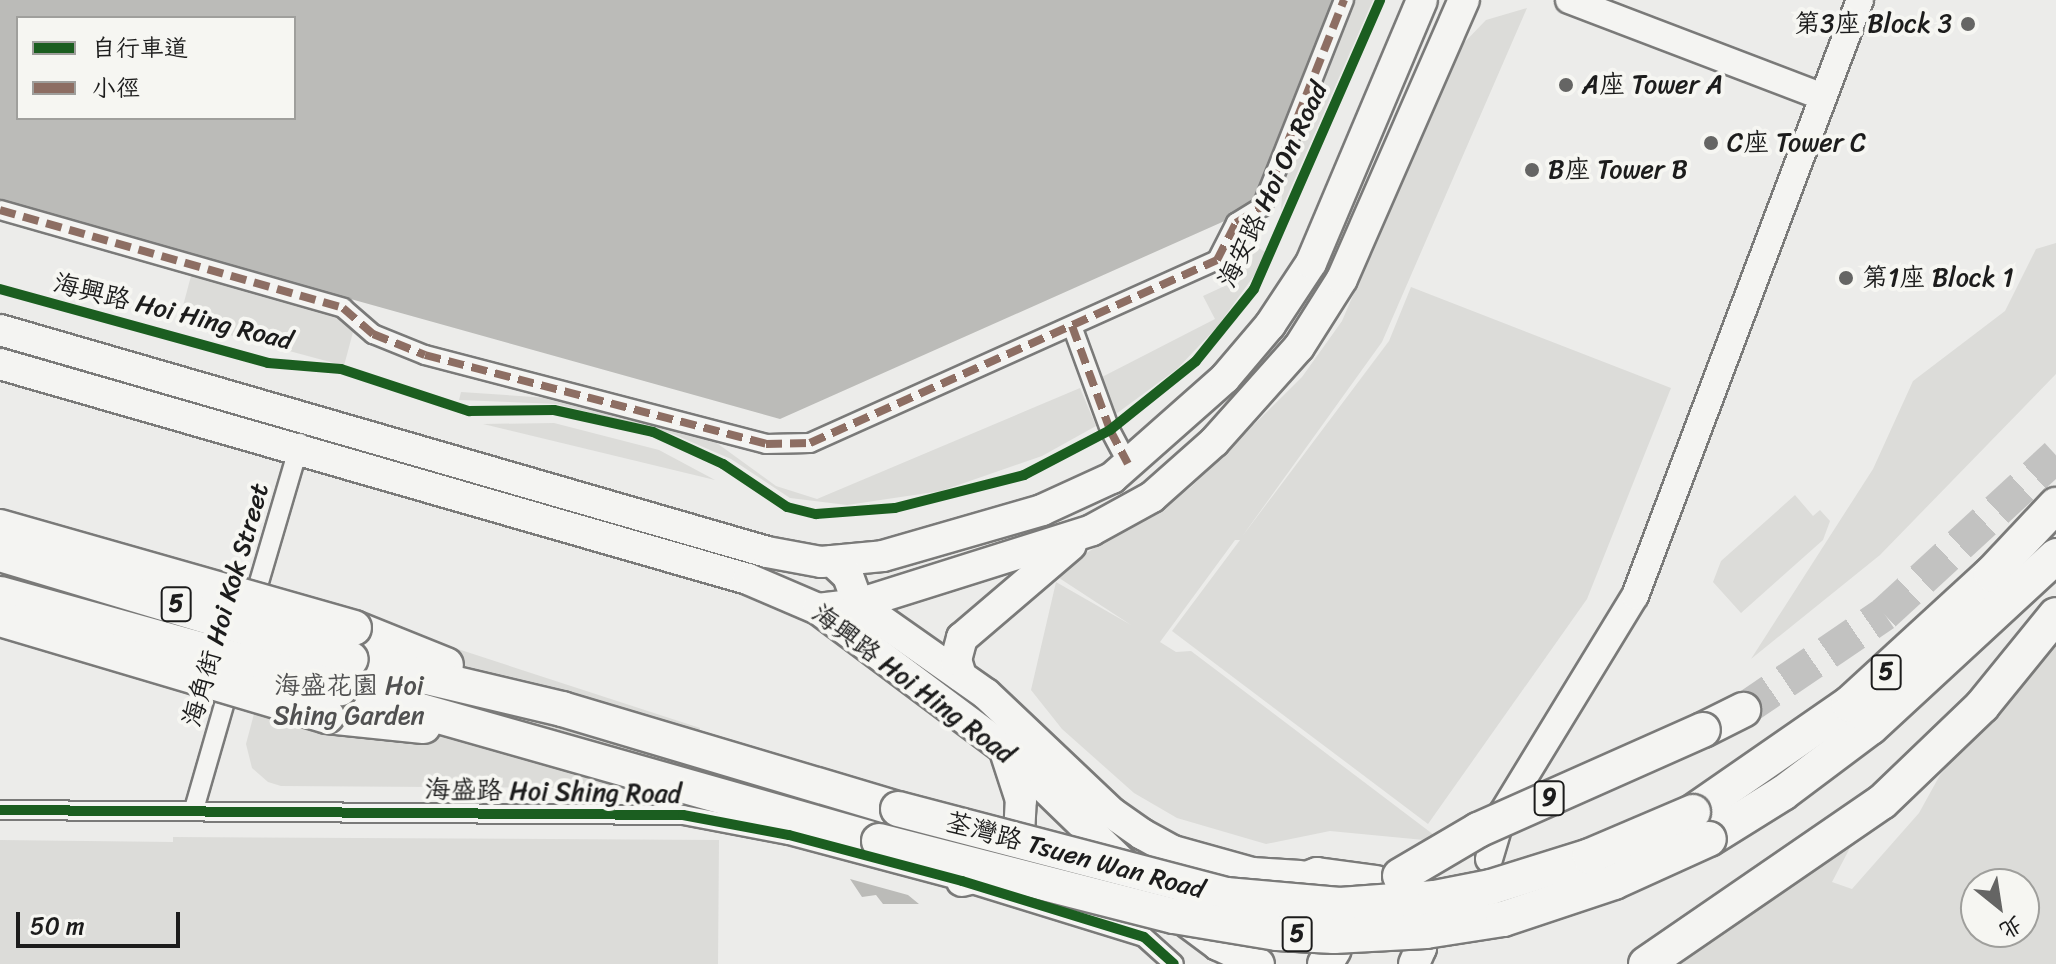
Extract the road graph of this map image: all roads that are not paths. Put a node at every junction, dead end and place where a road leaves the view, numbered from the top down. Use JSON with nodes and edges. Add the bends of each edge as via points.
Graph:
{"nodes":[{"id":1,"x":1344,"y":0,"type":"edge"},
{"id":2,"x":1422,"y":0,"type":"edge"},
{"id":3,"x":1439,"y":0,"type":"edge"},
{"id":4,"x":1464,"y":0,"type":"edge"},
{"id":5,"x":1569,"y":0,"type":"edge"},
{"id":6,"x":1860,"y":0,"type":"edge"},
{"id":7,"x":1405,"y":41,"type":"junction"},
{"id":8,"x":1823,"y":97,"type":"junction"},
{"id":9,"x":0,"y":210,"type":"edge"},
{"id":10,"x":1072,"y":326,"type":"junction"},
{"id":11,"x":0,"y":330,"type":"edge"},
{"id":12,"x":0,"y":364,"type":"edge"},
{"id":13,"x":308,"y":417,"type":"junction"},
{"id":14,"x":298,"y":447,"type":"junction"},
{"id":15,"x":1128,"y":464,"type":"junction"},
{"id":16,"x":2056,"y":505,"type":"edge"},
{"id":17,"x":0,"y":527,"type":"edge"},
{"id":18,"x":1092,"y":530,"type":"junction"},
{"id":19,"x":0,"y":554,"type":"edge"},
{"id":20,"x":2056,"y":556,"type":"edge"},
{"id":21,"x":826,"y":562,"type":"junction"},
{"id":22,"x":0,"y":594,"type":"edge"},
{"id":23,"x":858,"y":604,"type":"junction"},
{"id":24,"x":818,"y":609,"type":"junction"},
{"id":25,"x":2056,"y":615,"type":"edge"},
{"id":26,"x":0,"y":619,"type":"edge"},
{"id":27,"x":961,"y":676,"type":"junction"},
{"id":28,"x":562,"y":709,"type":"junction"},
{"id":29,"x":1743,"y":710,"type":"tunnel mouth"},
{"id":30,"x":483,"y":731,"type":"junction"},
{"id":31,"x":1004,"y":748,"type":"junction"},
{"id":32,"x":194,"y":809,"type":"junction"},
{"id":33,"x":0,"y":810,"type":"edge"},
{"id":34,"x":1701,"y":826,"type":"junction"},
{"id":35,"x":1489,"y":859,"type":"dead end"},
{"id":36,"x":1300,"y":876,"type":"junction"},
{"id":37,"x":962,"y":881,"type":"junction"},
{"id":38,"x":1392,"y":887,"type":"junction"},
{"id":39,"x":1174,"y":964,"type":"edge"},
{"id":40,"x":1259,"y":964,"type":"edge"},
{"id":41,"x":1268,"y":964,"type":"edge"},
{"id":42,"x":1414,"y":964,"type":"edge"},
{"id":43,"x":1646,"y":964,"type":"edge"}],
"edges":[{"from":1,"to":10,"type":"street","via":[[1262,207],[1236,223],[1217,260]]},
{"from":2,"to":7,"type":"main road"},
{"from":3,"to":7,"type":"main road"},
{"from":4,"to":18,"type":"main road","via":[[1342,279],[1299,347],[1256,401],[1152,497]]},
{"from":5,"to":8,"type":"street"},
{"from":6,"to":8,"type":"street"},
{"from":7,"to":15,"type":"main road","via":[[1311,263],[1270,325],[1225,378]]},
{"from":8,"to":35,"type":"street","via":[[1635,596],[1503,812]]},
{"from":9,"to":10,"type":"street","via":[[343,308],[373,334],[425,355],[766,444],[810,443]]},
{"from":10,"to":15,"type":"street"},
{"from":11,"to":13,"type":"main road","name":"海興路 Hoi Hing Road"},
{"from":12,"to":14,"type":"main road","name":"海興路 Hoi Hing Road"},
{"from":13,"to":14,"type":"street","name":"海角街 Hoi Kok Street"},
{"from":13,"to":21,"type":"main road","name":"海興路 Hoi Hing Road","via":[[767,552]]},
{"from":14,"to":24,"type":"main road","name":"海興路 Hoi Hing Road","via":[[748,579]]},
{"from":14,"to":32,"type":"street","name":"海角街 Hoi Kok Street"},
{"from":15,"to":21,"type":"main road","via":[[1112,478],[1053,505],[976,533],[883,556]]},
{"from":16,"to":34,"type":"highway","name":"荃灣路 Tsuen Wan Road","number":"5","via":[[1991,574],[1849,704]]},
{"from":17,"to":28,"type":"highway","bridge":true,"via":[[354,628]]},
{"from":18,"to":23,"type":"main road"},
{"from":18,"to":27,"type":"main road","via":[[962,638],[956,660]]},
{"from":19,"to":28,"type":"highway","name":"荃灣路 Tsuen Wan Road","number":"5","bridge":true,"via":[[370,665]]},
{"from":20,"to":34,"type":"highway","name":"荃灣路 Tsuen Wan Road","number":"5","via":[[1871,727],[1783,793]]},
{"from":21,"to":23,"type":"main road","name":"海興路 Hoi Hing Road","via":[[848,576]]},
{"from":21,"to":24,"type":"main road","via":[[810,581]]},
{"from":22,"to":30,"type":"highway","name":"荃灣路 Tsuen Wan Road","number":"5","bridge":true},
{"from":23,"to":24,"type":"main road"},
{"from":23,"to":27,"type":"main road","name":"海興路 Hoi Hing Road"},
{"from":24,"to":31,"type":"main road","name":"海興路 Hoi Hing Road"},
{"from":25,"to":43,"type":"highway","via":[[1982,706],[1882,802]]},
{"from":26,"to":30,"type":"highway","bridge":true,"via":[[327,716]]},
{"from":27,"to":36,"type":"main road","name":"海興路 Hoi Hing Road","via":[[1142,834],[1173,851],[1252,873]]},
{"from":28,"to":34,"type":"highway","name":"荃灣路 Tsuen Wan Road","number":"5","bridge":true,"via":[[1152,878],[1277,902],[1370,904],[1458,895]]},
{"from":29,"to":38,"type":"highway","number":"9","bridge":true,"via":[[1478,830]]},
{"from":30,"to":34,"type":"highway","name":"荃灣路 Tsuen Wan Road","number":"5","bridge":true,"via":[[1067,892],[1277,933],[1389,934],[1503,919],[1614,882]]},
{"from":31,"to":37,"type":"main road","via":[[1021,800],[1019,835],[991,874]]},
{"from":31,"to":40,"type":"main road","name":"海興路 Hoi Hing Road","via":[[1190,926]]},
{"from":32,"to":33,"type":"street","name":"海盛路 Hoi Shing Road"},
{"from":32,"to":37,"type":"street","name":"海盛路 Hoi Shing Road","via":[[683,815],[789,835]]},
{"from":36,"to":38,"type":"main road","name":"海興路 Hoi Hing Road","via":[[1340,873]]},
{"from":36,"to":41,"type":"main road","via":[[1280,887],[1265,906],[1259,942]]},
{"from":37,"to":39,"type":"street","name":"海盛路 Hoi Shing Road","via":[[1144,937]]},
{"from":38,"to":42,"type":"main road","via":[[1414,919],[1421,948]]}]}
